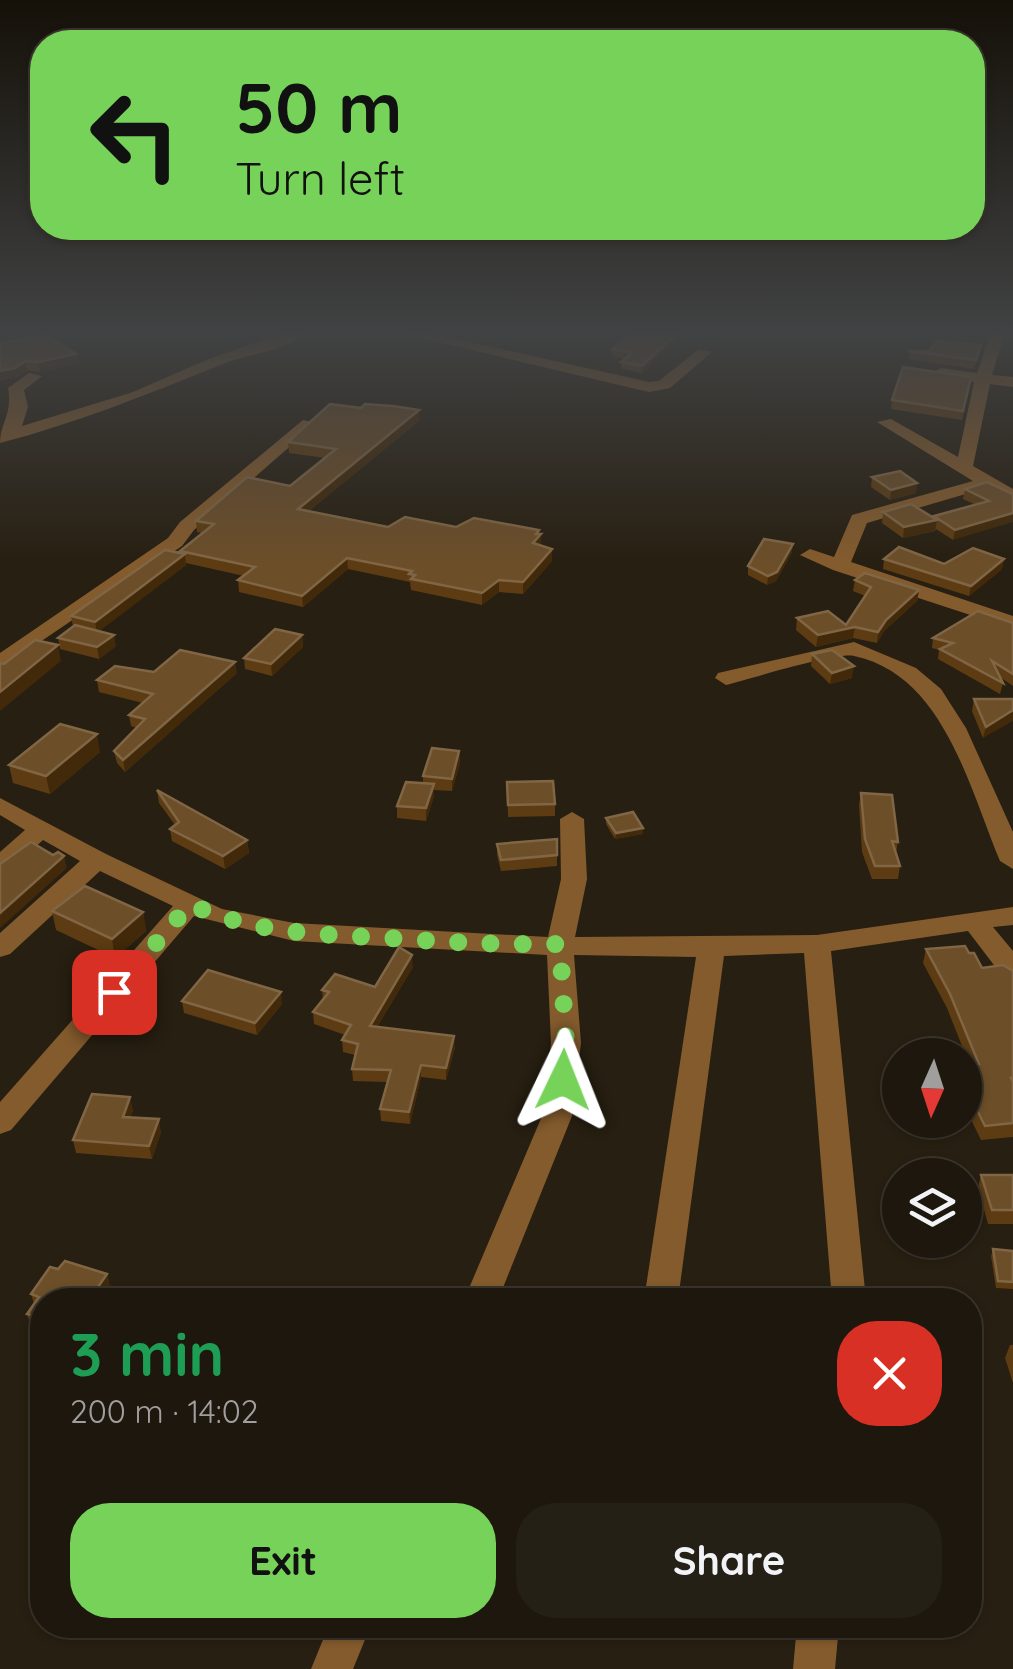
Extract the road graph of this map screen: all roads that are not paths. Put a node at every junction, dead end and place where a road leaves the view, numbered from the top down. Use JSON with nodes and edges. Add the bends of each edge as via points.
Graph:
{"nodes":[{"id":1,"x":19,"y":408,"type":"edge"},
{"id":2,"x":97,"y":408,"type":"edge"},
{"id":3,"x":977,"y":408,"type":"edge"},
{"id":4,"x":885,"y":422,"type":"dead end"},
{"id":5,"x":309,"y":423,"type":"edge"},
{"id":6,"x":6,"y":436,"type":"edge"},
{"id":7,"x":964,"y":468,"type":"junction"},
{"id":8,"x":988,"y":482,"type":"junction"},
{"id":9,"x":1013,"y":496,"type":"edge"},
{"id":10,"x":810,"y":555,"type":"dead end"},
{"id":11,"x":840,"y":566,"type":"junction"},
{"id":12,"x":1013,"y":622,"type":"edge"},
{"id":13,"x":0,"y":663,"type":"edge"},
{"id":14,"x":726,"y":678,"type":"dead end"},
{"id":15,"x":0,"y":805,"type":"edge"},
{"id":16,"x":572,"y":819,"type":"dead end"},
{"id":17,"x":40,"y":830,"type":"junction"},
{"id":18,"x":98,"y":860,"type":"junction"},
{"id":19,"x":1013,"y":861,"type":"edge"},
{"id":20,"x":0,"y":865,"type":"edge"},
{"id":21,"x":190,"y":904,"type":"junction"},
{"id":22,"x":1013,"y":916,"type":"edge"},
{"id":23,"x":973,"y":920,"type":"junction"},
{"id":24,"x":560,"y":944,"type":"junction"},
{"id":25,"x":817,"y":944,"type":"junction"},
{"id":26,"x":0,"y":948,"type":"edge"},
{"id":27,"x":711,"y":948,"type":"junction"},
{"id":28,"x":1013,"y":970,"type":"edge"},
{"id":29,"x":0,"y":1122,"type":"edge"},
{"id":30,"x":486,"y":1288,"type":"edge"},
{"id":31,"x":663,"y":1288,"type":"edge"},
{"id":32,"x":848,"y":1288,"type":"edge"},
{"id":33,"x":345,"y":1638,"type":"edge"},
{"id":34,"x":817,"y":1638,"type":"edge"},
{"id":35,"x":332,"y":1669,"type":"edge"},
{"id":36,"x":814,"y":1669,"type":"edge"}],
"edges":[{"from":1,"to":6,"type":"street"},
{"from":2,"to":6,"type":"street"},
{"from":3,"to":7,"type":"street"},
{"from":4,"to":7,"type":"street"},
{"from":5,"to":13,"type":"street","via":[[175,542]]},
{"from":7,"to":8,"type":"street"},
{"from":8,"to":9,"type":"street"},
{"from":8,"to":11,"type":"street","via":[[859,518]]},
{"from":10,"to":11,"type":"street"},
{"from":11,"to":12,"type":"street"},
{"from":14,"to":19,"type":"street","via":[[854,648],[908,673],[933,694],[955,728]]},
{"from":15,"to":17,"type":"street"},
{"from":16,"to":24,"type":"street","via":[[574,879]]},
{"from":17,"to":18,"type":"street"},
{"from":17,"to":20,"type":"street"},
{"from":18,"to":21,"type":"street"},
{"from":18,"to":26,"type":"street"},
{"from":21,"to":24,"type":"street","via":[[249,926],[294,932]]},
{"from":21,"to":29,"type":"street"},
{"from":22,"to":23,"type":"street"},
{"from":23,"to":25,"type":"street"},
{"from":23,"to":28,"type":"street"},
{"from":24,"to":27,"type":"street"},
{"from":24,"to":30,"type":"street","via":[[566,1043],[557,1116]]},
{"from":25,"to":27,"type":"street"},
{"from":25,"to":32,"type":"street"},
{"from":27,"to":31,"type":"street"},
{"from":33,"to":35,"type":"street"},
{"from":34,"to":36,"type":"street"}]}
